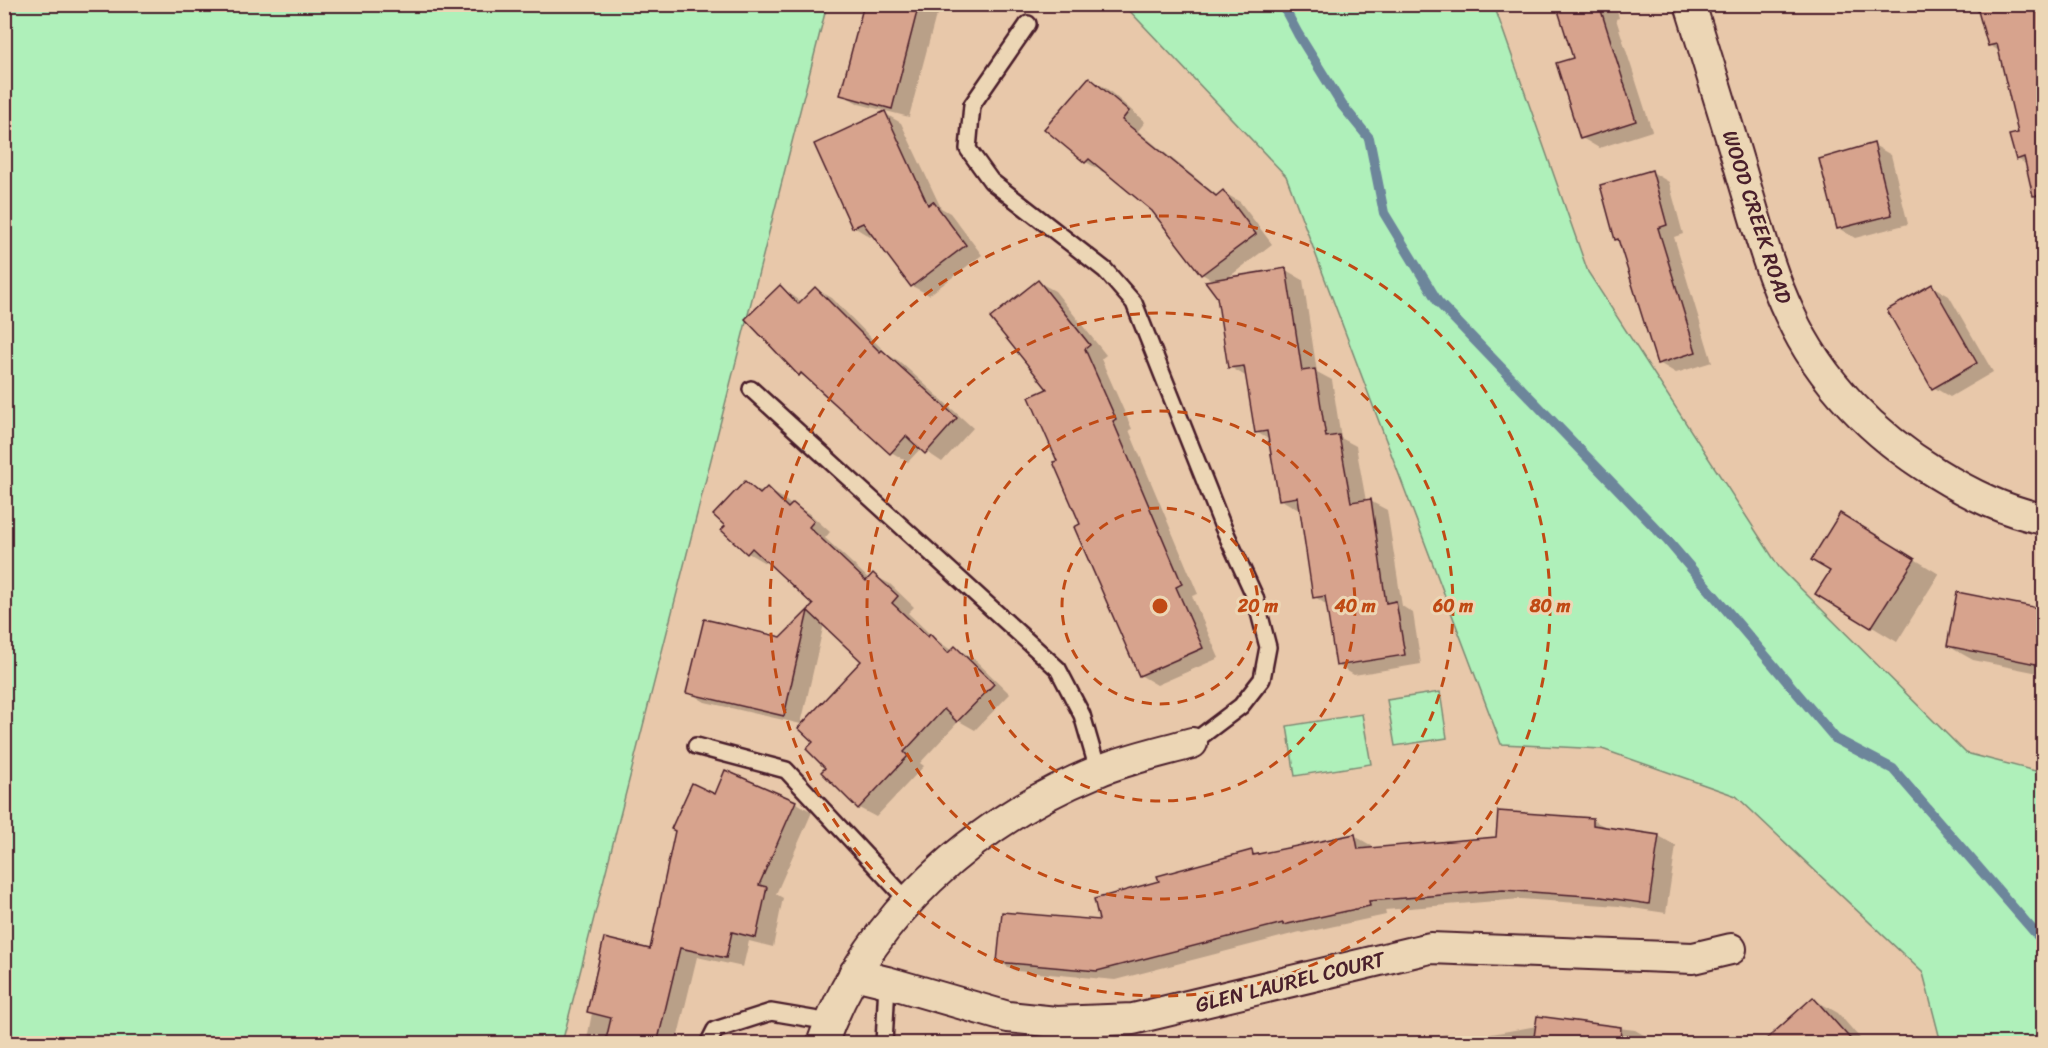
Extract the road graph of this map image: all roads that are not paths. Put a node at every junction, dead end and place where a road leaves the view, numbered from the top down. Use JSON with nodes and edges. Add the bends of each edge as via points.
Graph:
{"nodes":[{"id":1,"x":1690,"y":4,"type":"edge"},
{"id":2,"x":1028,"y":24,"type":"dead end"},
{"id":3,"x":751,"y":389,"type":"dead end"},
{"id":4,"x":2043,"y":519,"type":"edge"},
{"id":5,"x":1192,"y":743,"type":"joint"},
{"id":6,"x":696,"y":746,"type":"dead end"},
{"id":7,"x":1098,"y":770,"type":"junction"},
{"id":8,"x":908,"y":901,"type":"junction"},
{"id":9,"x":1731,"y":950,"type":"dead end"},
{"id":10,"x":854,"y":974,"type":"junction"},
{"id":11,"x":887,"y":982,"type":"junction"},
{"id":12,"x":826,"y":1033,"type":"edge"},
{"id":13,"x":708,"y":1044,"type":"edge"},
{"id":14,"x":884,"y":1044,"type":"edge"}],
"edges":[{"from":1,"to":4,"type":"street","name":"WOOD CREEK ROAD","via":[[1771,270],[1790,317],[1820,366],[1860,414],[1911,458],[1969,493]]},
{"from":2,"to":5,"type":"lane","via":[[972,105],[969,149],[991,181],[1105,270],[1134,303],[1255,597],[1268,647],[1262,679],[1240,706]]},
{"from":3,"to":7,"type":"lane","via":[[1058,669],[1082,715]]},
{"from":5,"to":7,"type":"street"},
{"from":6,"to":8,"type":"lane","via":[[786,770]]},
{"from":7,"to":8,"type":"street","via":[[996,824]]},
{"from":8,"to":10,"type":"street"},
{"from":9,"to":11,"type":"street","name":"GLEN LAUREL COURT","via":[[1693,958],[1430,948],[1133,1019],[1111,1020],[1056,1022],[1008,1017]]},
{"from":10,"to":11,"type":"street","name":"GLEN LAUREL COURT"},
{"from":10,"to":12,"type":"street"},
{"from":11,"to":14,"type":"lane"},
{"from":12,"to":13,"type":"lane","via":[[771,1012],[715,1030]]}]}
